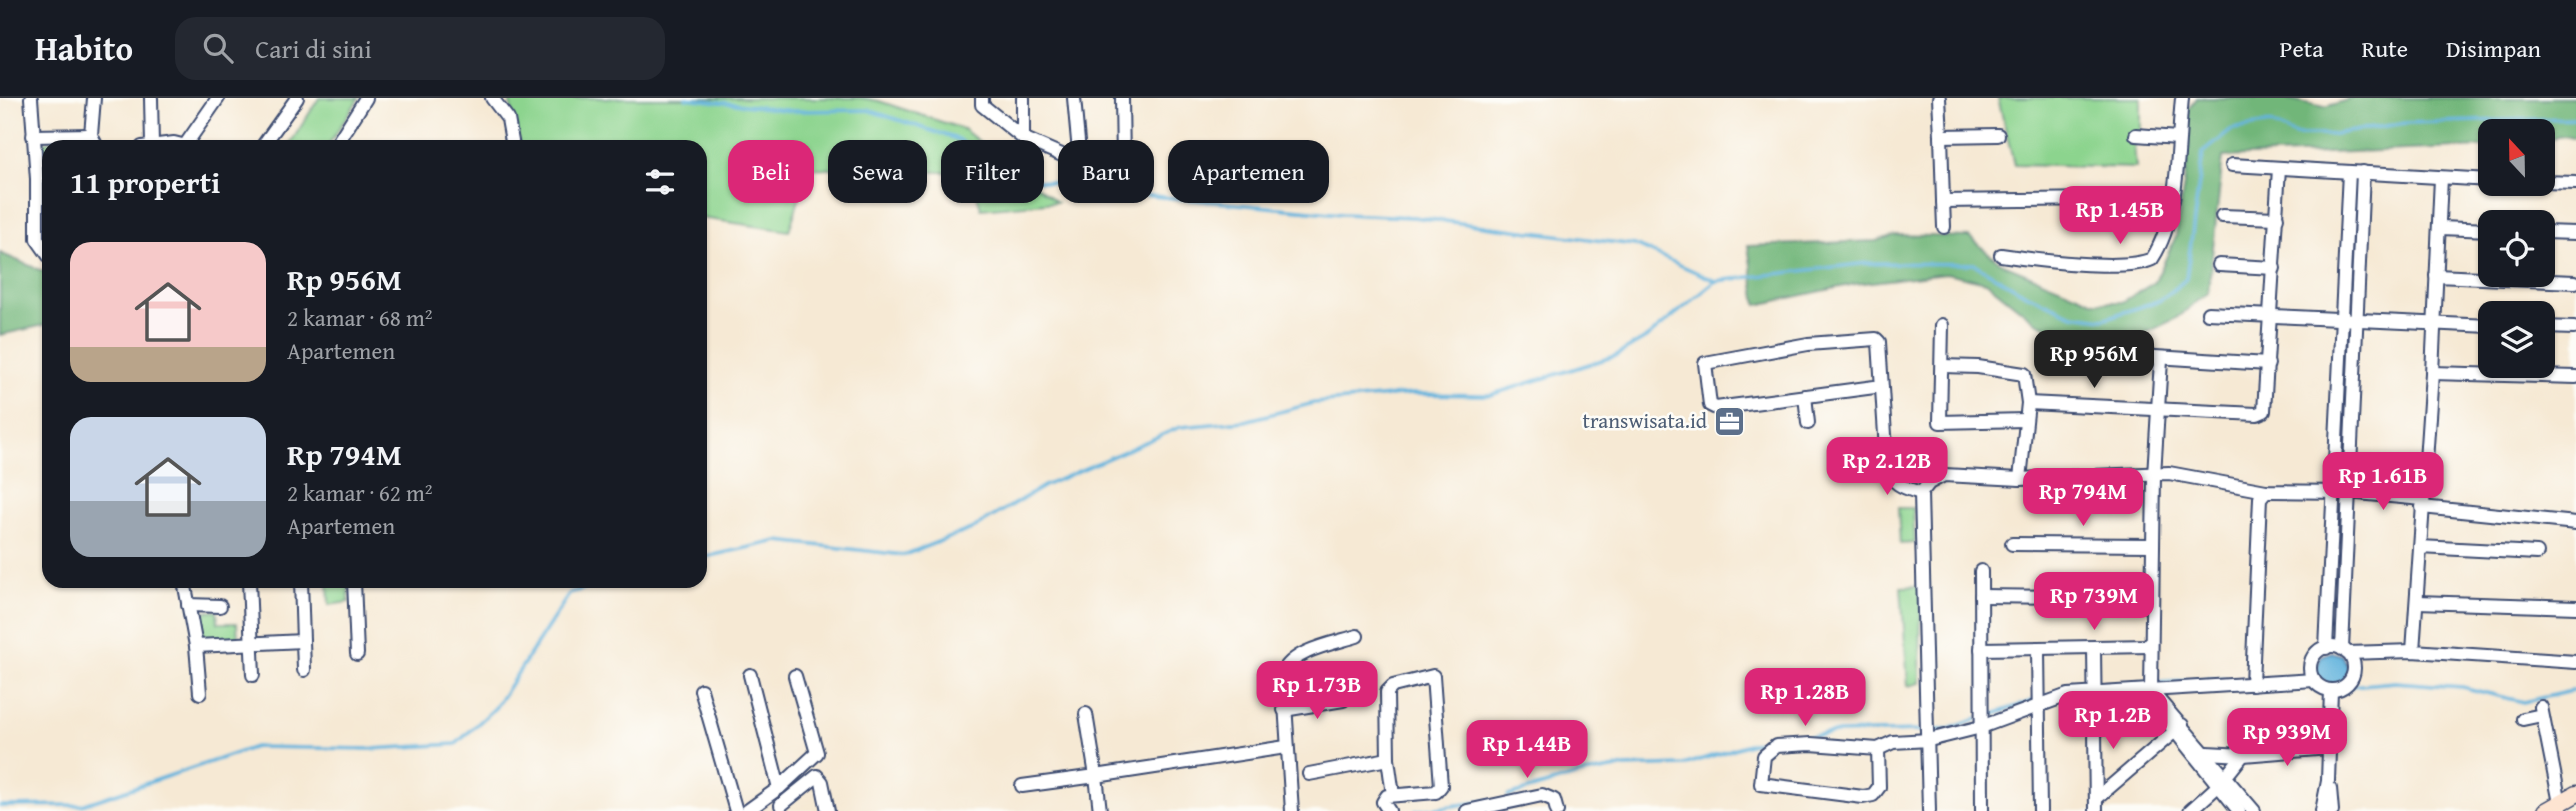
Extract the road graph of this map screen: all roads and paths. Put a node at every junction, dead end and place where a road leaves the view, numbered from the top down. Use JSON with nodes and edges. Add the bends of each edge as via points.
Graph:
{"nodes":[{"id":1,"x":31,"y":98,"type":"edge"},
{"id":2,"x":94,"y":98,"type":"edge"},
{"id":3,"x":152,"y":98,"type":"edge"},
{"id":4,"x":218,"y":98,"type":"edge"},
{"id":5,"x":297,"y":98,"type":"edge"},
{"id":6,"x":366,"y":98,"type":"edge"},
{"id":7,"x":492,"y":98,"type":"edge"},
{"id":8,"x":982,"y":98,"type":"edge"},
{"id":9,"x":1023,"y":98,"type":"edge"},
{"id":10,"x":1074,"y":98,"type":"edge"},
{"id":11,"x":1122,"y":98,"type":"edge"},
{"id":12,"x":1939,"y":98,"type":"edge"},
{"id":13,"x":2182,"y":98,"type":"edge"},
{"id":14,"x":1998,"y":135,"type":"dead end"},
{"id":15,"x":2136,"y":135,"type":"dead end"},
{"id":16,"x":33,"y":136,"type":"junction"},
{"id":17,"x":1941,"y":136,"type":"junction"},
{"id":18,"x":1023,"y":138,"type":"junction"},
{"id":19,"x":2178,"y":138,"type":"junction"},
{"id":20,"x":82,"y":140,"type":"edge"},
{"id":21,"x":94,"y":140,"type":"edge"},
{"id":22,"x":148,"y":140,"type":"edge"},
{"id":23,"x":191,"y":140,"type":"edge"},
{"id":24,"x":267,"y":140,"type":"edge"},
{"id":25,"x":339,"y":140,"type":"edge"},
{"id":26,"x":512,"y":140,"type":"edge"},
{"id":27,"x":1078,"y":140,"type":"edge"},
{"id":28,"x":1123,"y":140,"type":"edge"},
{"id":29,"x":1058,"y":153,"type":"edge"},
{"id":30,"x":2232,"y":165,"type":"dead end"},
{"id":31,"x":2279,"y":168,"type":"junction"},
{"id":32,"x":2349,"y":172,"type":"junction"},
{"id":33,"x":2363,"y":172,"type":"junction"},
{"id":34,"x":42,"y":174,"type":"edge"},
{"id":35,"x":2441,"y":178,"type":"junction"},
{"id":36,"x":2478,"y":180,"type":"edge"},
{"id":37,"x":2555,"y":182,"type":"edge"},
{"id":38,"x":2576,"y":183,"type":"edge"},
{"id":39,"x":42,"y":188,"type":"edge"},
{"id":40,"x":2173,"y":198,"type":"junction"},
{"id":41,"x":1943,"y":201,"type":"junction"},
{"id":42,"x":2222,"y":216,"type":"dead end"},
{"id":43,"x":2277,"y":218,"type":"junction"},
{"id":44,"x":1944,"y":228,"type":"dead end"},
{"id":45,"x":2440,"y":228,"type":"junction"},
{"id":46,"x":2478,"y":230,"type":"edge"},
{"id":47,"x":2555,"y":232,"type":"edge"},
{"id":48,"x":2576,"y":233,"type":"edge"},
{"id":49,"x":42,"y":245,"type":"edge"},
{"id":50,"x":2001,"y":256,"type":"dead end"},
{"id":51,"x":2219,"y":265,"type":"dead end"},
{"id":52,"x":2274,"y":268,"type":"junction"},
{"id":53,"x":2436,"y":276,"type":"junction"},
{"id":54,"x":2575,"y":282,"type":"edge"},
{"id":55,"x":2208,"y":313,"type":"dead end"},
{"id":56,"x":2271,"y":317,"type":"junction"},
{"id":57,"x":2349,"y":321,"type":"junction"},
{"id":58,"x":1942,"y":325,"type":"dead end"},
{"id":59,"x":2434,"y":325,"type":"junction"},
{"id":60,"x":2478,"y":326,"type":"edge"},
{"id":61,"x":2555,"y":327,"type":"edge"},
{"id":62,"x":2574,"y":328,"type":"edge"},
{"id":63,"x":2059,"y":351,"type":"dead end"},
{"id":64,"x":2161,"y":360,"type":"junction"},
{"id":65,"x":2268,"y":364,"type":"junction"},
{"id":66,"x":1942,"y":366,"type":"junction"},
{"id":67,"x":2432,"y":373,"type":"junction"},
{"id":68,"x":2576,"y":377,"type":"edge"},
{"id":69,"x":1882,"y":386,"type":"junction"},
{"id":70,"x":1805,"y":396,"type":"junction"},
{"id":71,"x":2028,"y":403,"type":"junction"},
{"id":72,"x":2157,"y":409,"type":"junction"},
{"id":73,"x":2025,"y":420,"type":"junction"},
{"id":74,"x":1808,"y":423,"type":"dead end"},
{"id":75,"x":2154,"y":475,"type":"junction"},
{"id":76,"x":2020,"y":479,"type":"junction"},
{"id":77,"x":2266,"y":491,"type":"junction"},
{"id":78,"x":2347,"y":492,"type":"junction"},
{"id":79,"x":1922,"y":493,"type":"junction"},
{"id":80,"x":2333,"y":493,"type":"junction"},
{"id":81,"x":2422,"y":503,"type":"junction"},
{"id":82,"x":2576,"y":523,"type":"edge"},
{"id":83,"x":2012,"y":544,"type":"dead end"},
{"id":84,"x":2153,"y":545,"type":"junction"},
{"id":85,"x":2420,"y":547,"type":"junction"},
{"id":86,"x":2537,"y":553,"type":"dead end"},
{"id":87,"x":1981,"y":572,"type":"dead end"},
{"id":88,"x":2330,"y":584,"type":"junction"},
{"id":89,"x":2344,"y":585,"type":"junction"},
{"id":90,"x":185,"y":588,"type":"edge"},
{"id":91,"x":249,"y":588,"type":"edge"},
{"id":92,"x":301,"y":588,"type":"edge"},
{"id":93,"x":354,"y":588,"type":"edge"},
{"id":94,"x":1981,"y":596,"type":"junction"},
{"id":95,"x":2151,"y":598,"type":"junction"},
{"id":96,"x":2417,"y":601,"type":"junction"},
{"id":97,"x":188,"y":605,"type":"junction"},
{"id":98,"x":220,"y":606,"type":"dead end"},
{"id":99,"x":2576,"y":607,"type":"edge"},
{"id":100,"x":1357,"y":636,"type":"dead end"},
{"id":101,"x":303,"y":641,"type":"junction"},
{"id":102,"x":252,"y":644,"type":"junction"},
{"id":103,"x":196,"y":646,"type":"junction"},
{"id":104,"x":2151,"y":646,"type":"junction"},
{"id":105,"x":2094,"y":648,"type":"junction"},
{"id":106,"x":2326,"y":648,"type":"junction"},
{"id":107,"x":1981,"y":649,"type":"junction"},
{"id":108,"x":2038,"y":649,"type":"junction"},
{"id":109,"x":2345,"y":651,"type":"junction"},
{"id":110,"x":2413,"y":651,"type":"junction"},
{"id":111,"x":357,"y":654,"type":"dead end"},
{"id":112,"x":2576,"y":662,"type":"edge"},
{"id":113,"x":304,"y":670,"type":"dead end"},
{"id":114,"x":750,"y":674,"type":"dead end"},
{"id":115,"x":253,"y":675,"type":"dead end"},
{"id":116,"x":795,"y":676,"type":"dead end"},
{"id":117,"x":2314,"y":680,"type":"junction"},
{"id":118,"x":2252,"y":684,"type":"junction"},
{"id":119,"x":2093,"y":688,"type":"junction"},
{"id":120,"x":2149,"y":688,"type":"junction"},
{"id":121,"x":701,"y":690,"type":"dead end"},
{"id":122,"x":2331,"y":690,"type":"junction"},
{"id":123,"x":200,"y":693,"type":"dead end"},
{"id":124,"x":1343,"y":700,"type":"dead end"},
{"id":125,"x":2040,"y":700,"type":"junction"},
{"id":126,"x":1284,"y":710,"type":"junction"},
{"id":127,"x":1086,"y":714,"type":"dead end"},
{"id":128,"x":2523,"y":719,"type":"dead end"},
{"id":129,"x":1981,"y":720,"type":"junction"},
{"id":130,"x":2179,"y":727,"type":"junction"},
{"id":131,"x":1928,"y":733,"type":"junction"},
{"id":132,"x":1286,"y":747,"type":"junction"},
{"id":133,"x":1878,"y":748,"type":"junction"},
{"id":134,"x":2329,"y":748,"type":"junction"},
{"id":135,"x":2207,"y":753,"type":"junction"},
{"id":136,"x":2243,"y":755,"type":"junction"},
{"id":137,"x":1388,"y":759,"type":"junction"},
{"id":138,"x":1310,"y":774,"type":"dead end"},
{"id":139,"x":1096,"y":776,"type":"junction"},
{"id":140,"x":2223,"y":781,"type":"junction"},
{"id":141,"x":2328,"y":781,"type":"junction"},
{"id":142,"x":1022,"y":786,"type":"dead end"},
{"id":143,"x":779,"y":788,"type":"junction"},
{"id":144,"x":1393,"y":794,"type":"junction"},
{"id":145,"x":2576,"y":794,"type":"edge"},
{"id":146,"x":2097,"y":804,"type":"edge"},
{"id":147,"x":2553,"y":807,"type":"edge"},
{"id":148,"x":1497,"y":808,"type":"edge"},
{"id":149,"x":779,"y":809,"type":"edge"},
{"id":150,"x":736,"y":811,"type":"edge"},
{"id":151,"x":747,"y":811,"type":"edge"},
{"id":152,"x":828,"y":811,"type":"edge"},
{"id":153,"x":1100,"y":811,"type":"edge"},
{"id":154,"x":1292,"y":811,"type":"edge"},
{"id":155,"x":1389,"y":811,"type":"edge"},
{"id":156,"x":1467,"y":811,"type":"edge"},
{"id":157,"x":1557,"y":811,"type":"edge"},
{"id":158,"x":1929,"y":811,"type":"edge"},
{"id":159,"x":1982,"y":811,"type":"edge"},
{"id":160,"x":2040,"y":811,"type":"edge"},
{"id":161,"x":2190,"y":811,"type":"edge"},
{"id":162,"x":2239,"y":811,"type":"edge"},
{"id":163,"x":2254,"y":811,"type":"edge"},
{"id":164,"x":2322,"y":811,"type":"edge"},
{"id":165,"x":2332,"y":811,"type":"edge"}],
"edges":[{"from":1,"to":16,"type":"street"},
{"from":2,"to":21,"type":"street"},
{"from":3,"to":22,"type":"street"},
{"from":4,"to":23,"type":"street"},
{"from":5,"to":24,"type":"street"},
{"from":6,"to":25,"type":"street"},
{"from":7,"to":26,"type":"street","via":[[508,119]]},
{"from":8,"to":18,"type":"street","via":[[982,106]]},
{"from":9,"to":18,"type":"street"},
{"from":10,"to":27,"type":"street"},
{"from":11,"to":28,"type":"street"},
{"from":12,"to":17,"type":"street"},
{"from":13,"to":19,"type":"street"},
{"from":14,"to":17,"type":"street"},
{"from":15,"to":19,"type":"street"},
{"from":16,"to":20,"type":"street"},
{"from":16,"to":34,"type":"street"},
{"from":17,"to":41,"type":"street"},
{"from":18,"to":29,"type":"street"},
{"from":19,"to":40,"type":"street"},
{"from":30,"to":31,"type":"street"},
{"from":31,"to":32,"type":"street"},
{"from":31,"to":43,"type":"street"},
{"from":32,"to":33,"type":"street"},
{"from":32,"to":57,"type":"street"},
{"from":33,"to":35,"type":"street"},
{"from":33,"to":57,"type":"street"},
{"from":35,"to":36,"type":"street"},
{"from":35,"to":45,"type":"street"},
{"from":37,"to":38,"type":"street"},
{"from":39,"to":49,"type":"street","via":[[37,239]]},
{"from":40,"to":41,"type":"street"},
{"from":40,"to":50,"type":"street","via":[[2167,229],[2152,259],[2145,262],[2058,262]]},
{"from":41,"to":44,"type":"street"},
{"from":42,"to":43,"type":"street"},
{"from":43,"to":52,"type":"street"},
{"from":45,"to":46,"type":"street"},
{"from":45,"to":53,"type":"street"},
{"from":47,"to":48,"type":"street"},
{"from":51,"to":52,"type":"street"},
{"from":52,"to":56,"type":"street"},
{"from":53,"to":54,"type":"street"},
{"from":53,"to":59,"type":"street"},
{"from":55,"to":56,"type":"street"},
{"from":56,"to":57,"type":"street"},
{"from":56,"to":65,"type":"street"},
{"from":57,"to":59,"type":"street"},
{"from":57,"to":78,"type":"street"},
{"from":57,"to":80,"type":"street"},
{"from":58,"to":66,"type":"street"},
{"from":59,"to":60,"type":"street"},
{"from":59,"to":67,"type":"street"},
{"from":61,"to":62,"type":"street"},
{"from":63,"to":64,"type":"street"},
{"from":64,"to":65,"type":"street"},
{"from":64,"to":72,"type":"street"},
{"from":65,"to":72,"type":"street","via":[[2266,406],[2260,414]]},
{"from":66,"to":71,"type":"street","via":[[2020,370],[2026,377]]},
{"from":66,"to":73,"type":"street","via":[[1941,422]]},
{"from":67,"to":68,"type":"street"},
{"from":67,"to":81,"type":"street"},
{"from":69,"to":70,"type":"street"},
{"from":69,"to":70,"type":"street","via":[[1879,342],[1872,337],[1705,363],[1712,407]]},
{"from":69,"to":79,"type":"street","via":[[1888,473],[1904,487]]},
{"from":70,"to":74,"type":"street"},
{"from":71,"to":72,"type":"street"},
{"from":71,"to":73,"type":"street"},
{"from":72,"to":75,"type":"street"},
{"from":73,"to":76,"type":"street"},
{"from":75,"to":76,"type":"street"},
{"from":75,"to":77,"type":"street","via":[[2169,473]]},
{"from":75,"to":84,"type":"street"},
{"from":76,"to":79,"type":"street","via":[[1944,475]]},
{"from":77,"to":80,"type":"street"},
{"from":77,"to":118,"type":"street","via":[[2260,498]]},
{"from":78,"to":80,"type":"street"},
{"from":78,"to":81,"type":"street"},
{"from":78,"to":89,"type":"street"},
{"from":79,"to":131,"type":"street"},
{"from":80,"to":88,"type":"street"},
{"from":81,"to":82,"type":"street"},
{"from":81,"to":85,"type":"street"},
{"from":83,"to":84,"type":"street"},
{"from":84,"to":95,"type":"street"},
{"from":85,"to":86,"type":"street"},
{"from":85,"to":96,"type":"street"},
{"from":87,"to":94,"type":"street"},
{"from":88,"to":89,"type":"street"},
{"from":88,"to":106,"type":"street"},
{"from":89,"to":109,"type":"street"},
{"from":90,"to":97,"type":"street"},
{"from":91,"to":102,"type":"street"},
{"from":92,"to":101,"type":"street"},
{"from":93,"to":111,"type":"street"},
{"from":94,"to":95,"type":"street"},
{"from":94,"to":107,"type":"street"},
{"from":95,"to":104,"type":"street"},
{"from":96,"to":99,"type":"street"},
{"from":96,"to":110,"type":"street"},
{"from":97,"to":98,"type":"street"},
{"from":97,"to":103,"type":"street"},
{"from":100,"to":126,"type":"street","via":[[1290,662],[1283,673]]},
{"from":101,"to":102,"type":"street"},
{"from":101,"to":113,"type":"street"},
{"from":102,"to":103,"type":"street"},
{"from":102,"to":115,"type":"street"},
{"from":103,"to":123,"type":"street"},
{"from":104,"to":105,"type":"street"},
{"from":104,"to":120,"type":"street"},
{"from":105,"to":108,"type":"street"},
{"from":105,"to":119,"type":"street"},
{"from":106,"to":109,"type":"street"},
{"from":106,"to":117,"type":"street","via":[[2312,661]]},
{"from":107,"to":108,"type":"street"},
{"from":107,"to":129,"type":"street"},
{"from":108,"to":125,"type":"street"},
{"from":109,"to":110,"type":"street"},
{"from":109,"to":122,"type":"street","via":[[2353,662],[2353,674],[2347,684]]},
{"from":110,"to":112,"type":"street"},
{"from":114,"to":143,"type":"street"},
{"from":116,"to":143,"type":"street","via":[[817,753]]},
{"from":117,"to":118,"type":"street"},
{"from":117,"to":122,"type":"street"},
{"from":118,"to":120,"type":"street"},
{"from":119,"to":120,"type":"street"},
{"from":119,"to":125,"type":"street"},
{"from":119,"to":146,"type":"street"},
{"from":120,"to":130,"type":"street"},
{"from":121,"to":150,"type":"street"},
{"from":122,"to":134,"type":"street"},
{"from":124,"to":126,"type":"street"},
{"from":125,"to":129,"type":"street"},
{"from":125,"to":160,"type":"street"},
{"from":126,"to":132,"type":"street"},
{"from":127,"to":139,"type":"street"},
{"from":128,"to":147,"type":"street","via":[[2541,711]]},
{"from":129,"to":131,"type":"street"},
{"from":129,"to":159,"type":"street"},
{"from":130,"to":135,"type":"street"},
{"from":130,"to":140,"type":"street"},
{"from":130,"to":146,"type":"street"},
{"from":131,"to":133,"type":"street"},
{"from":131,"to":158,"type":"street"},
{"from":132,"to":139,"type":"street"},
{"from":132,"to":154,"type":"street"},
{"from":133,"to":133,"type":"street","via":[[1776,746],[1764,756],[1761,784],[1873,795],[1878,787]]},
{"from":134,"to":136,"type":"street"},
{"from":134,"to":141,"type":"street"},
{"from":135,"to":136,"type":"street"},
{"from":135,"to":140,"type":"street"},
{"from":136,"to":140,"type":"street"},
{"from":137,"to":138,"type":"street"},
{"from":137,"to":144,"type":"street"},
{"from":137,"to":144,"type":"street","via":[[1387,692],[1393,686],[1433,676],[1439,790]]},
{"from":139,"to":142,"type":"street"},
{"from":139,"to":153,"type":"street"},
{"from":140,"to":161,"type":"street"},
{"from":140,"to":162,"type":"street"},
{"from":140,"to":163,"type":"street"},
{"from":141,"to":164,"type":"street"},
{"from":141,"to":165,"type":"street"},
{"from":143,"to":151,"type":"street"},
{"from":144,"to":155,"type":"street","via":[[1383,802]]},
{"from":145,"to":147,"type":"street"},
{"from":148,"to":156,"type":"street"},
{"from":148,"to":157,"type":"street","via":[[1531,796],[1549,796]]},
{"from":149,"to":152,"type":"street","via":[[817,776]]}]}
